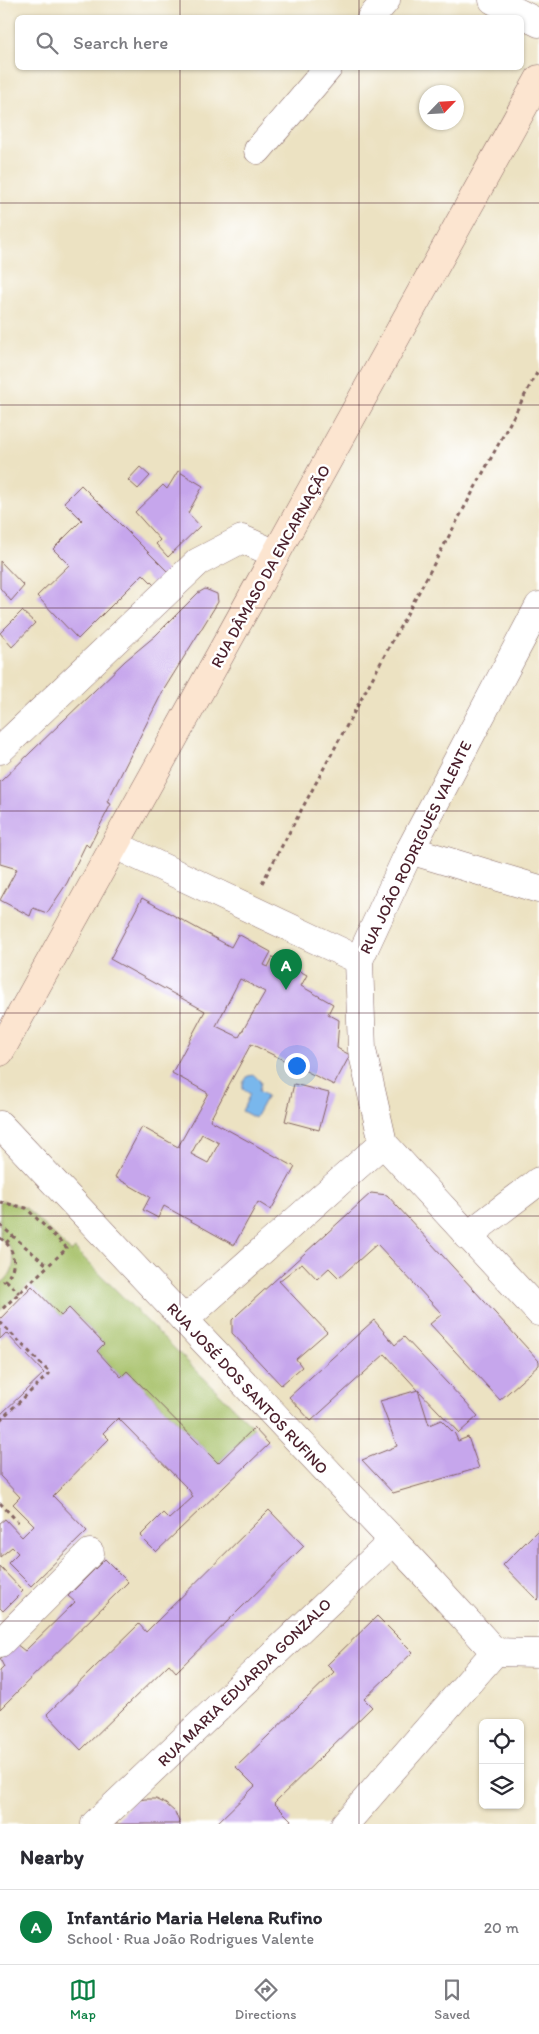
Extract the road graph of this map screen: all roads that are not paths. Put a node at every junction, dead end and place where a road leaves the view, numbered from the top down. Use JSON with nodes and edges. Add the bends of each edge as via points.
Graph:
{"nodes":[{"id":1,"x":386,"y":0,"type":"edge"},
{"id":2,"x":493,"y":0,"type":"edge"},
{"id":3,"x":374,"y":15,"type":"edge"},
{"id":4,"x":523,"y":15,"type":"edge"},
{"id":5,"x":524,"y":16,"type":"edge"},
{"id":6,"x":539,"y":23,"type":"edge"},
{"id":7,"x":326,"y":70,"type":"edge"},
{"id":8,"x":539,"y":79,"type":"edge"},
{"id":9,"x":258,"y":150,"type":"dead end"},
{"id":10,"x":276,"y":554,"type":"junction"},
{"id":11,"x":539,"y":606,"type":"edge"},
{"id":12,"x":528,"y":647,"type":"edge"},
{"id":13,"x":0,"y":750,"type":"edge"},
{"id":14,"x":115,"y":845,"type":"junction"},
{"id":15,"x":410,"y":850,"type":"junction"},
{"id":16,"x":539,"y":889,"type":"edge"},
{"id":17,"x":359,"y":960,"type":"junction"},
{"id":18,"x":0,"y":1052,"type":"edge"},
{"id":19,"x":0,"y":1125,"type":"edge"},
{"id":20,"x":383,"y":1143,"type":"junction"},
{"id":21,"x":539,"y":1181,"type":"edge"},
{"id":22,"x":467,"y":1236,"type":"junction"},
{"id":23,"x":539,"y":1312,"type":"edge"},
{"id":24,"x":184,"y":1320,"type":"junction"},
{"id":25,"x":393,"y":1541,"type":"junction"},
{"id":26,"x":90,"y":1553,"type":"dead end"},
{"id":27,"x":0,"y":1643,"type":"edge"},
{"id":28,"x":496,"y":1652,"type":"junction"},
{"id":29,"x":539,"y":1653,"type":"edge"},
{"id":30,"x":94,"y":1824,"type":"edge"},
{"id":31,"x":345,"y":1824,"type":"edge"}],
"edges":[{"from":1,"to":3,"type":"street"},
{"from":2,"to":4,"type":"street"},
{"from":5,"to":6,"type":"street"},
{"from":7,"to":9,"type":"street"},
{"from":8,"to":10,"type":"main road","name":"RUA DÂMASO DA ENCARNAÇÃO"},
{"from":10,"to":13,"type":"street","via":[[242,539],[198,562]]},
{"from":10,"to":14,"type":"main road","name":"RUA DÂMASO DA ENCARNAÇÃO"},
{"from":11,"to":12,"type":"street","name":"RUA JOÃO RODRIGUES VALENTE"},
{"from":12,"to":15,"type":"street","name":"RUA JOÃO RODRIGUES VALENTE"},
{"from":14,"to":17,"type":"street"},
{"from":14,"to":18,"type":"main road","name":"RUA DÂMASO DA ENCARNAÇÃO"},
{"from":15,"to":16,"type":"street"},
{"from":15,"to":17,"type":"street","name":"RUA JOÃO RODRIGUES VALENTE"},
{"from":17,"to":20,"type":"street","name":"RUA JOÃO RODRIGUES VALENTE","via":[[362,1050]]},
{"from":19,"to":24,"type":"street","name":"RUA JOSÉ DOS SANTOS RUFINO"},
{"from":20,"to":22,"type":"street","name":"RUA JOÃO RODRIGUES VALENTE"},
{"from":20,"to":24,"type":"street"},
{"from":21,"to":22,"type":"street"},
{"from":22,"to":23,"type":"street","name":"RUA JOÃO RODRIGUES VALENTE"},
{"from":24,"to":25,"type":"street","name":"RUA JOSÉ DOS SANTOS RUFINO"},
{"from":25,"to":28,"type":"street","name":"RUA JOSÉ DOS SANTOS RUFINO"},
{"from":25,"to":30,"type":"street","name":"RUA MARIA EDUARDA GONZALO"},
{"from":26,"to":27,"type":"street"},
{"from":28,"to":29,"type":"street"},
{"from":28,"to":31,"type":"street"}]}
